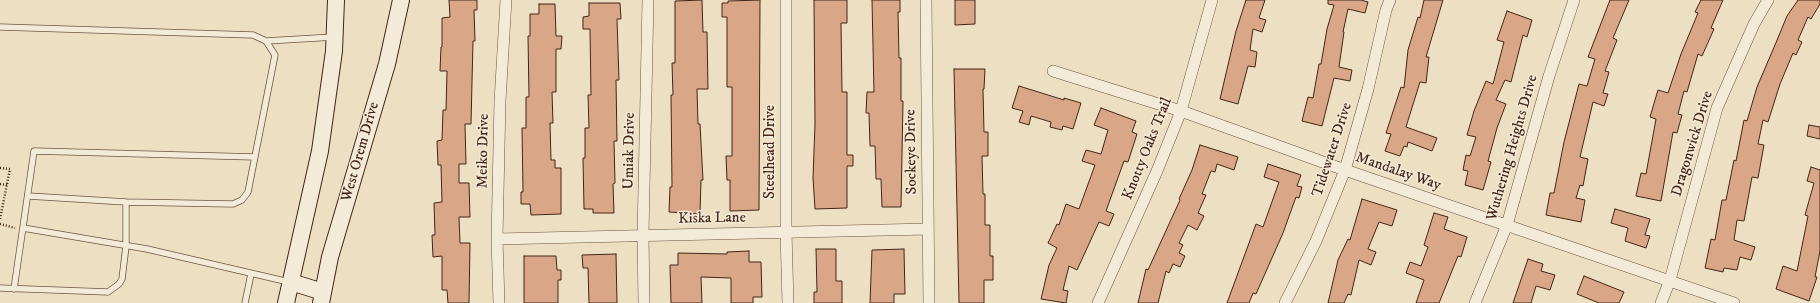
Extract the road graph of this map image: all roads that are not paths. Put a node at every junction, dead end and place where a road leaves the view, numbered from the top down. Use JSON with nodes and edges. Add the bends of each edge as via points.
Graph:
{"nodes":[{"id":1,"x":336,"y":0,"type":"edge"},
{"id":2,"x":401,"y":0,"type":"edge"},
{"id":3,"x":506,"y":0,"type":"edge"},
{"id":4,"x":648,"y":0,"type":"edge"},
{"id":5,"x":786,"y":0,"type":"edge"},
{"id":6,"x":926,"y":0,"type":"edge"},
{"id":7,"x":1212,"y":0,"type":"edge"},
{"id":8,"x":1390,"y":0,"type":"edge"},
{"id":9,"x":1574,"y":0,"type":"edge"},
{"id":10,"x":1768,"y":0,"type":"edge"},
{"id":11,"x":0,"y":27,"type":"edge"},
{"id":12,"x":335,"y":37,"type":"junction"},
{"id":13,"x":266,"y":41,"type":"junction"},
{"id":14,"x":1052,"y":71,"type":"dead end"},
{"id":15,"x":1181,"y":110,"type":"junction"},
{"id":16,"x":255,"y":157,"type":"junction"},
{"id":17,"x":1345,"y":170,"type":"junction"},
{"id":18,"x":28,"y":196,"type":"junction"},
{"id":19,"x":126,"y":202,"type":"junction"},
{"id":20,"x":1507,"y":225,"type":"junction"},
{"id":21,"x":23,"y":229,"type":"junction"},
{"id":22,"x":928,"y":229,"type":"junction"},
{"id":23,"x":786,"y":232,"type":"junction"},
{"id":24,"x":643,"y":235,"type":"junction"},
{"id":25,"x":497,"y":239,"type":"junction"},
{"id":26,"x":126,"y":246,"type":"junction"},
{"id":27,"x":251,"y":274,"type":"junction"},
{"id":28,"x":1670,"y":280,"type":"junction"},
{"id":29,"x":291,"y":282,"type":"junction"},
{"id":30,"x":0,"y":288,"type":"edge"},
{"id":31,"x":14,"y":289,"type":"junction"},
{"id":32,"x":322,"y":298,"type":"edge"},
{"id":33,"x":245,"y":303,"type":"edge"},
{"id":34,"x":286,"y":303,"type":"edge"},
{"id":35,"x":499,"y":303,"type":"edge"},
{"id":36,"x":644,"y":303,"type":"edge"},
{"id":37,"x":788,"y":303,"type":"edge"},
{"id":38,"x":929,"y":303,"type":"edge"},
{"id":39,"x":1098,"y":303,"type":"edge"},
{"id":40,"x":1285,"y":303,"type":"edge"},
{"id":41,"x":1475,"y":303,"type":"edge"},
{"id":42,"x":1662,"y":303,"type":"edge"},
{"id":43,"x":1734,"y":303,"type":"edge"}],
"edges":[{"from":1,"to":12,"type":"main road"},
{"from":2,"to":32,"type":"main road","name":"West Orem Drive","via":[[387,64],[330,257]]},
{"from":3,"to":25,"type":"street","name":"Meiko Drive","via":[[500,101]]},
{"from":4,"to":24,"type":"street","name":"Umiak Drive"},
{"from":5,"to":23,"type":"street","name":"Steelhead Drive"},
{"from":6,"to":22,"type":"street","name":"Sockeye Drive"},
{"from":7,"to":15,"type":"street","name":"Knotty Oaks Trail"},
{"from":8,"to":17,"type":"street","name":"Tidewater Drive"},
{"from":9,"to":20,"type":"street","name":"Wuthering Heights Drive","via":[[1549,76]]},
{"from":10,"to":28,"type":"street","name":"Dragonwick Drive","via":[[1754,24],[1717,108]]},
{"from":11,"to":13,"type":"lane","via":[[253,35]]},
{"from":12,"to":13,"type":"lane"},
{"from":12,"to":29,"type":"main road","via":[[320,151]]},
{"from":13,"to":16,"type":"lane","via":[[275,56]]},
{"from":14,"to":15,"type":"street","name":"Mandalay Way"},
{"from":15,"to":17,"type":"street","name":"Mandalay Way"},
{"from":15,"to":39,"type":"street","name":"Knotty Oaks Trail","via":[[1157,171]]},
{"from":16,"to":18,"type":"lane","via":[[34,151]]},
{"from":16,"to":19,"type":"lane","via":[[248,192],[242,200],[233,204]]},
{"from":17,"to":20,"type":"street","name":"Mandalay Way"},
{"from":17,"to":40,"type":"street","name":"Tidewater Drive","via":[[1316,240]]},
{"from":18,"to":19,"type":"lane"},
{"from":18,"to":21,"type":"lane"},
{"from":19,"to":26,"type":"lane"},
{"from":20,"to":28,"type":"street","name":"Mandalay Way"},
{"from":20,"to":41,"type":"street","name":"Wuthering Heights Drive"},
{"from":21,"to":26,"type":"lane"},
{"from":21,"to":31,"type":"lane"},
{"from":22,"to":23,"type":"street","name":"Kiska Lane"},
{"from":22,"to":38,"type":"street","name":"Sockeye Drive"},
{"from":23,"to":24,"type":"street","name":"Kiska Lane"},
{"from":23,"to":37,"type":"street","name":"Steelhead Drive"},
{"from":24,"to":25,"type":"street","name":"Kiska Lane"},
{"from":24,"to":36,"type":"street","name":"Umiak Drive"},
{"from":25,"to":35,"type":"street","name":"Meiko Drive"},
{"from":26,"to":27,"type":"lane"},
{"from":26,"to":31,"type":"lane","via":[[122,279],[108,292]]},
{"from":27,"to":29,"type":"lane"},
{"from":27,"to":33,"type":"lane"},
{"from":28,"to":42,"type":"street","name":"Dragonwick Drive"},
{"from":28,"to":43,"type":"street","name":"Mandalay Way"},
{"from":29,"to":32,"type":"main road"},
{"from":29,"to":34,"type":"main road"},
{"from":30,"to":31,"type":"lane"}]}
